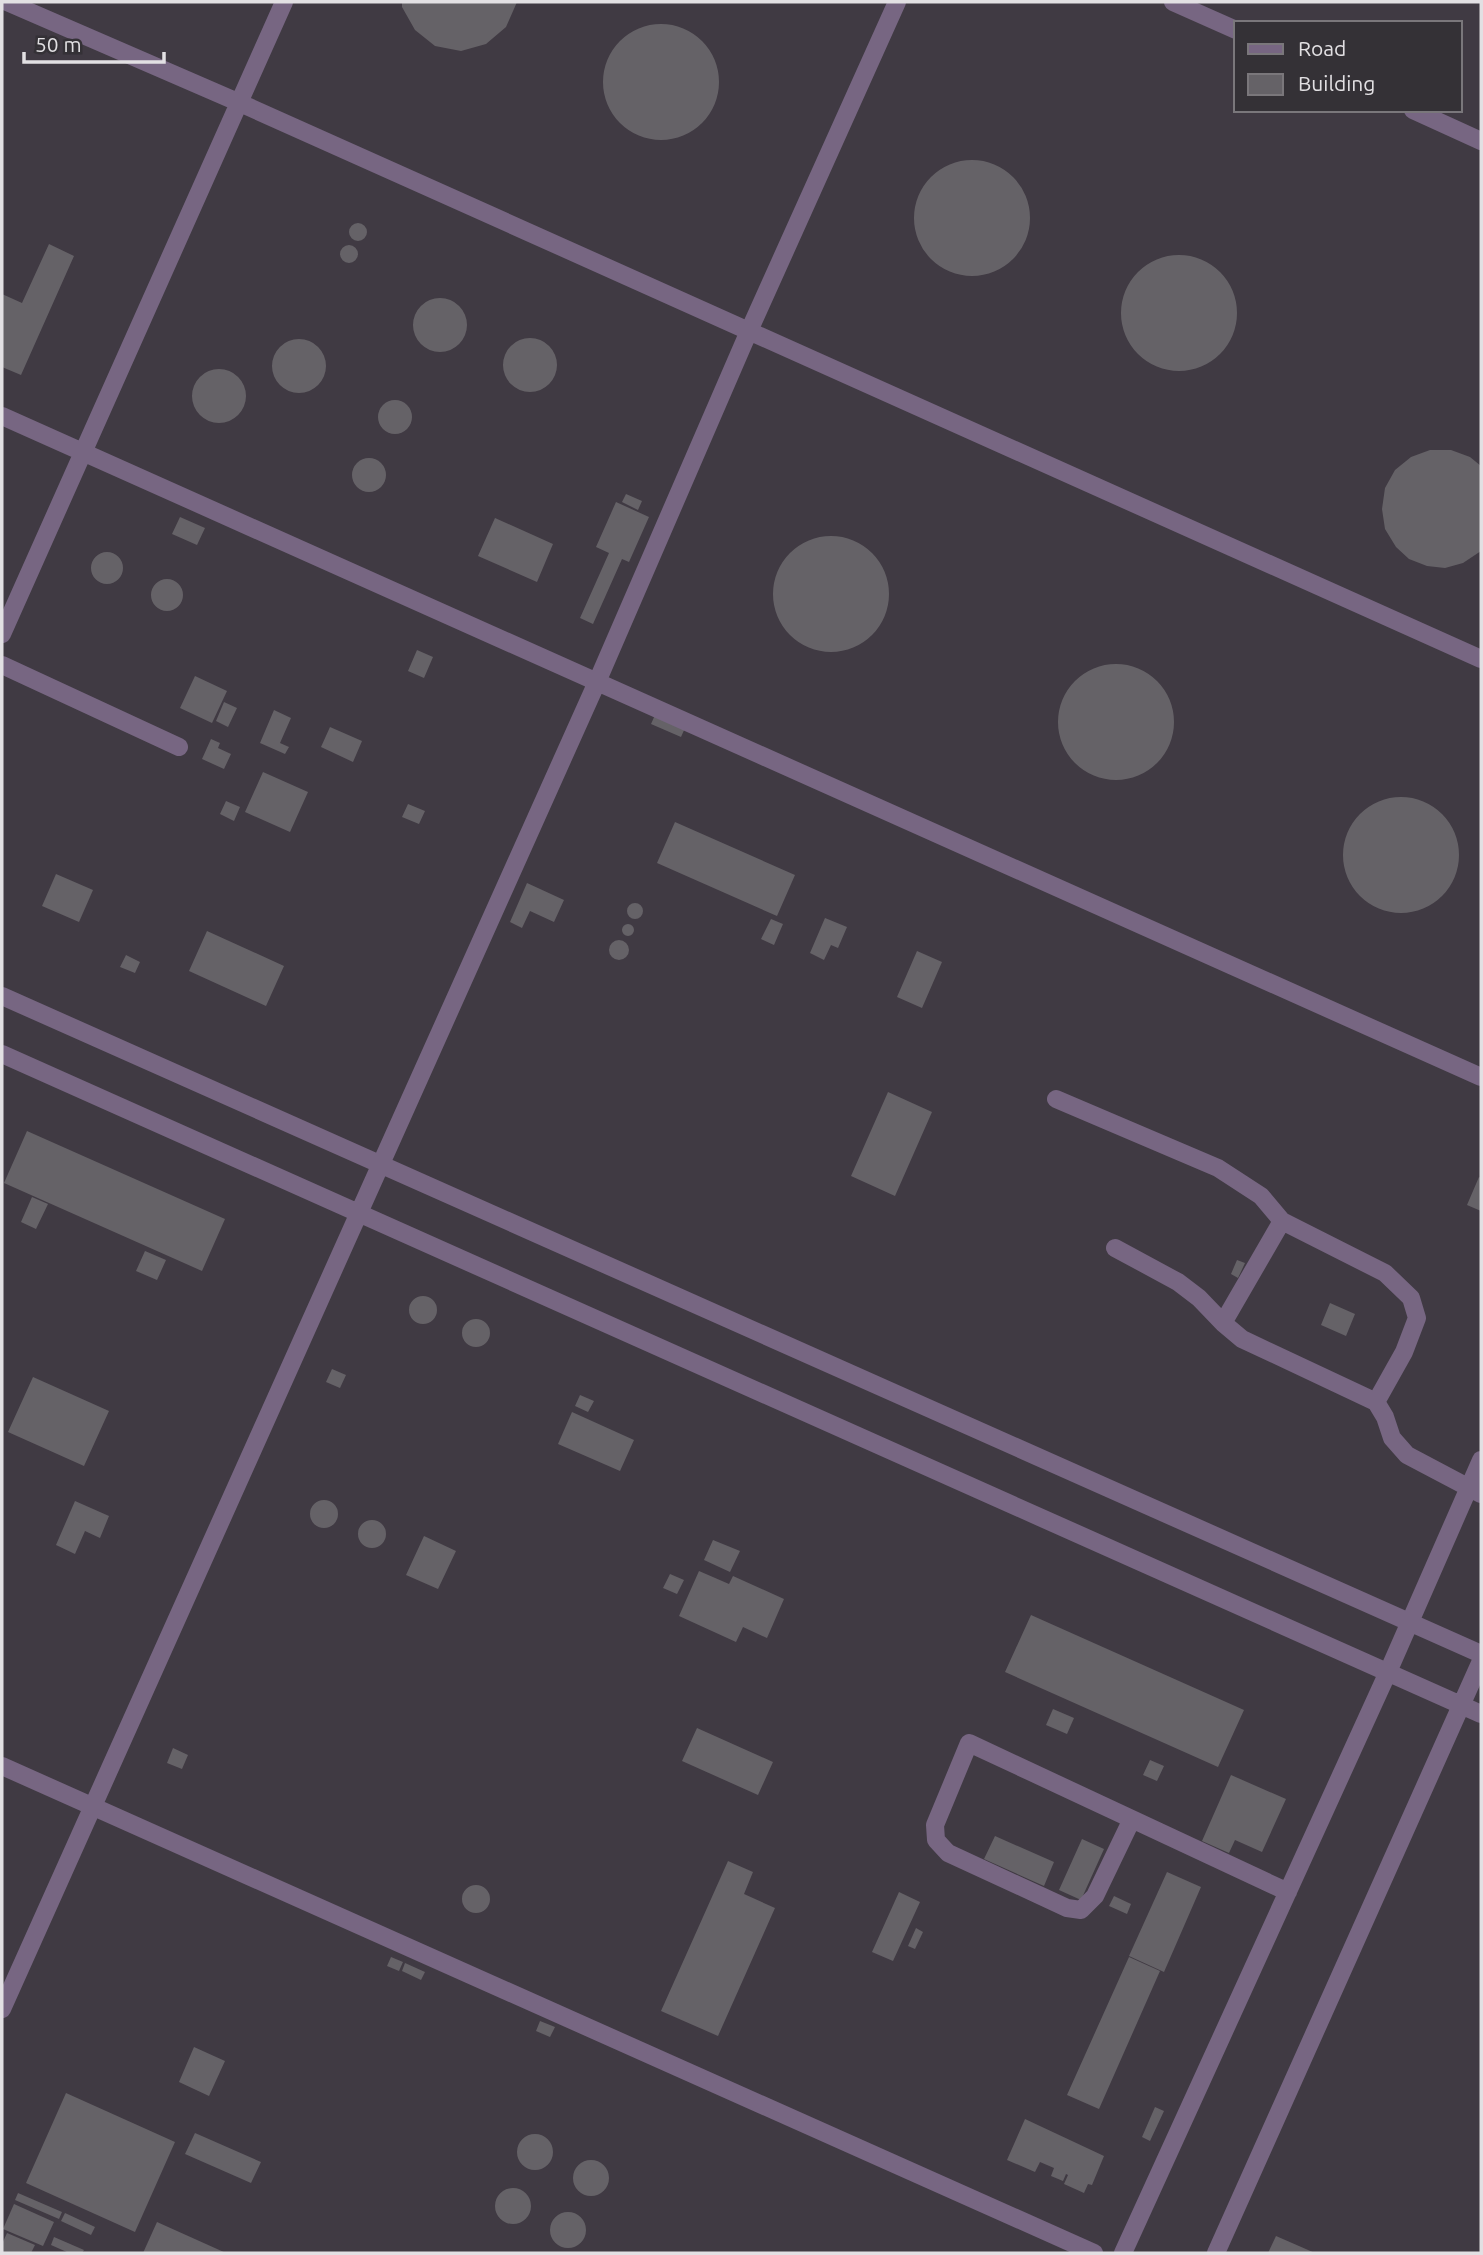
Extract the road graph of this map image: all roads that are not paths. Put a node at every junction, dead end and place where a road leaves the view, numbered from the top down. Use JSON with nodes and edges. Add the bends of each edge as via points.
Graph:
{"nodes":[{"id":1,"x":7,"y":2,"type":"edge"},
{"id":2,"x":284,"y":2,"type":"edge"},
{"id":3,"x":897,"y":2,"type":"edge"},
{"id":4,"x":1173,"y":2,"type":"edge"},
{"id":5,"x":1234,"y":29,"type":"edge"},
{"id":6,"x":240,"y":103,"type":"junction"},
{"id":7,"x":1417,"y":112,"type":"edge"},
{"id":8,"x":1481,"y":141,"type":"edge"},
{"id":9,"x":749,"y":331,"type":"junction"},
{"id":10,"x":2,"y":416,"type":"edge"},
{"id":11,"x":83,"y":452,"type":"junction"},
{"id":12,"x":2,"y":634,"type":"edge"},
{"id":13,"x":1481,"y":659,"type":"edge"},
{"id":14,"x":2,"y":665,"type":"edge"},
{"id":15,"x":597,"y":682,"type":"junction"},
{"id":16,"x":179,"y":747,"type":"dead end"},
{"id":17,"x":2,"y":996,"type":"edge"},
{"id":18,"x":2,"y":1054,"type":"edge"},
{"id":19,"x":1481,"y":1077,"type":"edge"},
{"id":20,"x":1056,"y":1099,"type":"dead end"},
{"id":21,"x":379,"y":1164,"type":"junction"},
{"id":22,"x":358,"y":1214,"type":"junction"},
{"id":23,"x":1282,"y":1221,"type":"junction"},
{"id":24,"x":1115,"y":1248,"type":"dead end"},
{"id":25,"x":1223,"y":1323,"type":"junction"},
{"id":26,"x":1376,"y":1402,"type":"junction"},
{"id":27,"x":1481,"y":1461,"type":"edge"},
{"id":28,"x":1475,"y":1491,"type":"edge"},
{"id":29,"x":1410,"y":1622,"type":"junction"},
{"id":30,"x":1481,"y":1654,"type":"edge"},
{"id":31,"x":1481,"y":1661,"type":"edge"},
{"id":32,"x":1388,"y":1672,"type":"junction"},
{"id":33,"x":1462,"y":1705,"type":"junction"},
{"id":34,"x":1481,"y":1714,"type":"edge"},
{"id":35,"x":2,"y":1766,"type":"edge"},
{"id":36,"x":92,"y":1806,"type":"junction"},
{"id":37,"x":1132,"y":1819,"type":"junction"},
{"id":38,"x":1288,"y":1892,"type":"junction"},
{"id":39,"x":2,"y":2009,"type":"edge"},
{"id":40,"x":1094,"y":2253,"type":"edge"},
{"id":41,"x":1123,"y":2253,"type":"edge"},
{"id":42,"x":1216,"y":2253,"type":"edge"}],
"edges":[{"from":1,"to":6,"type":"lane"},
{"from":2,"to":6,"type":"lane"},
{"from":3,"to":9,"type":"lane"},
{"from":4,"to":5,"type":"lane"},
{"from":6,"to":9,"type":"lane"},
{"from":6,"to":11,"type":"lane"},
{"from":7,"to":8,"type":"lane"},
{"from":9,"to":13,"type":"lane"},
{"from":9,"to":15,"type":"lane"},
{"from":10,"to":11,"type":"lane"},
{"from":11,"to":12,"type":"lane"},
{"from":11,"to":15,"type":"lane"},
{"from":14,"to":16,"type":"lane"},
{"from":15,"to":19,"type":"lane"},
{"from":15,"to":21,"type":"lane"},
{"from":17,"to":21,"type":"lane"},
{"from":18,"to":22,"type":"lane"},
{"from":20,"to":23,"type":"lane","via":[[1218,1168],[1261,1196]]},
{"from":21,"to":22,"type":"lane"},
{"from":21,"to":29,"type":"lane"},
{"from":22,"to":32,"type":"lane"},
{"from":22,"to":36,"type":"lane"},
{"from":23,"to":25,"type":"lane"},
{"from":23,"to":26,"type":"lane","via":[[1385,1273],[1411,1297],[1417,1318]]},
{"from":24,"to":25,"type":"lane","via":[[1178,1282]]},
{"from":25,"to":26,"type":"lane","via":[[1242,1339]]},
{"from":26,"to":28,"type":"lane","via":[[1392,1438],[1406,1455]]},
{"from":27,"to":28,"type":"lane"},
{"from":28,"to":29,"type":"lane"},
{"from":29,"to":30,"type":"lane"},
{"from":29,"to":32,"type":"lane"},
{"from":31,"to":33,"type":"lane"},
{"from":32,"to":33,"type":"lane"},
{"from":32,"to":38,"type":"lane"},
{"from":33,"to":34,"type":"lane"},
{"from":33,"to":42,"type":"lane"},
{"from":35,"to":36,"type":"lane"},
{"from":36,"to":39,"type":"lane"},
{"from":36,"to":40,"type":"lane"},
{"from":37,"to":37,"type":"lane","via":[[969,1742],[935,1825],[936,1840],[948,1853],[1067,1908],[1081,1910],[1095,1896]]},
{"from":37,"to":38,"type":"lane"},
{"from":38,"to":41,"type":"lane"}]}
